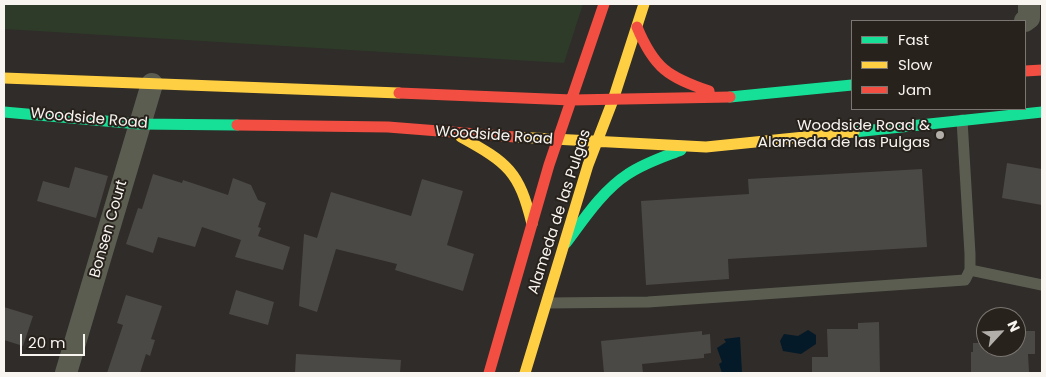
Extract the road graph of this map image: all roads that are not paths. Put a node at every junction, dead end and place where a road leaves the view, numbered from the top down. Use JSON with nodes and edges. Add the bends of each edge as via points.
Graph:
{"nodes":[{"id":1,"x":604,"y":4,"type":"edge"},
{"id":2,"x":644,"y":4,"type":"edge"},
{"id":3,"x":637,"y":27,"type":"junction"},
{"id":4,"x":1042,"y":70,"type":"edge"},
{"id":5,"x":1026,"y":71,"type":"edge"},
{"id":6,"x":4,"y":78,"type":"edge"},
{"id":7,"x":152,"y":84,"type":"junction"},
{"id":8,"x":851,"y":85,"type":"edge"},
{"id":9,"x":725,"y":97,"type":"junction"},
{"id":10,"x":572,"y":100,"type":"junction"},
{"id":11,"x":613,"y":100,"type":"junction"},
{"id":12,"x":4,"y":112,"type":"edge"},
{"id":13,"x":1042,"y":112,"type":"edge"},
{"id":14,"x":962,"y":120,"type":"junction"},
{"id":15,"x":139,"y":124,"type":"junction"},
{"id":16,"x":453,"y":133,"type":"junction"},
{"id":17,"x":558,"y":141,"type":"junction"},
{"id":18,"x":597,"y":143,"type":"junction"},
{"id":19,"x":692,"y":146,"type":"junction"},
{"id":20,"x":532,"y":224,"type":"junction"},
{"id":21,"x":566,"y":243,"type":"junction"},
{"id":22,"x":970,"y":270,"type":"junction"},
{"id":23,"x":1042,"y":285,"type":"edge"},
{"id":24,"x":547,"y":303,"type":"junction"},
{"id":25,"x":66,"y":373,"type":"edge"},
{"id":26,"x":489,"y":373,"type":"edge"},
{"id":27,"x":525,"y":373,"type":"edge"}],
"edges":[{"from":1,"to":10,"type":"main road","name":"Alameda de las Pulgas"},
{"from":2,"to":3,"type":"main road","name":"Alameda de las Pulgas"},
{"from":3,"to":9,"type":"main road","via":[[656,65],[669,76]]},
{"from":3,"to":11,"type":"main road","name":"Alameda de las Pulgas"},
{"from":4,"to":5,"type":"main road"},
{"from":6,"to":7,"type":"main road"},
{"from":7,"to":10,"type":"main road"},
{"from":7,"to":15,"type":"street","name":"Bonsen Court"},
{"from":8,"to":9,"type":"main road"},
{"from":9,"to":11,"type":"main road"},
{"from":10,"to":11,"type":"main road"},
{"from":10,"to":17,"type":"main road","name":"Alameda de las Pulgas"},
{"from":11,"to":18,"type":"main road","name":"Alameda de las Pulgas"},
{"from":12,"to":15,"type":"main road","name":"Woodside Road"},
{"from":13,"to":14,"type":"main road","name":"Woodside Road"},
{"from":14,"to":19,"type":"main road","name":"Woodside Road"},
{"from":14,"to":22,"type":"lane"},
{"from":15,"to":16,"type":"main road","name":"Woodside Road","via":[[293,124]]},
{"from":15,"to":25,"type":"street","name":"Bonsen Court"},
{"from":16,"to":17,"type":"main road","name":"Woodside Road"},
{"from":16,"to":20,"type":"main road","via":[[502,160],[515,173],[526,194]]},
{"from":17,"to":18,"type":"main road","name":"Woodside Road"},
{"from":17,"to":20,"type":"main road","name":"Alameda de las Pulgas"},
{"from":18,"to":19,"type":"main road","name":"Woodside Road"},
{"from":18,"to":21,"type":"main road","name":"Alameda de las Pulgas"},
{"from":19,"to":21,"type":"main road","via":[[650,162],[621,179],[590,211]]},
{"from":20,"to":26,"type":"main road","name":"Alameda de las Pulgas"},
{"from":21,"to":24,"type":"main road","name":"Alameda de las Pulgas"},
{"from":22,"to":23,"type":"lane"},
{"from":22,"to":24,"type":"lane","via":[[961,281],[648,302]]},
{"from":24,"to":27,"type":"main road","name":"Alameda de las Pulgas"}]}
